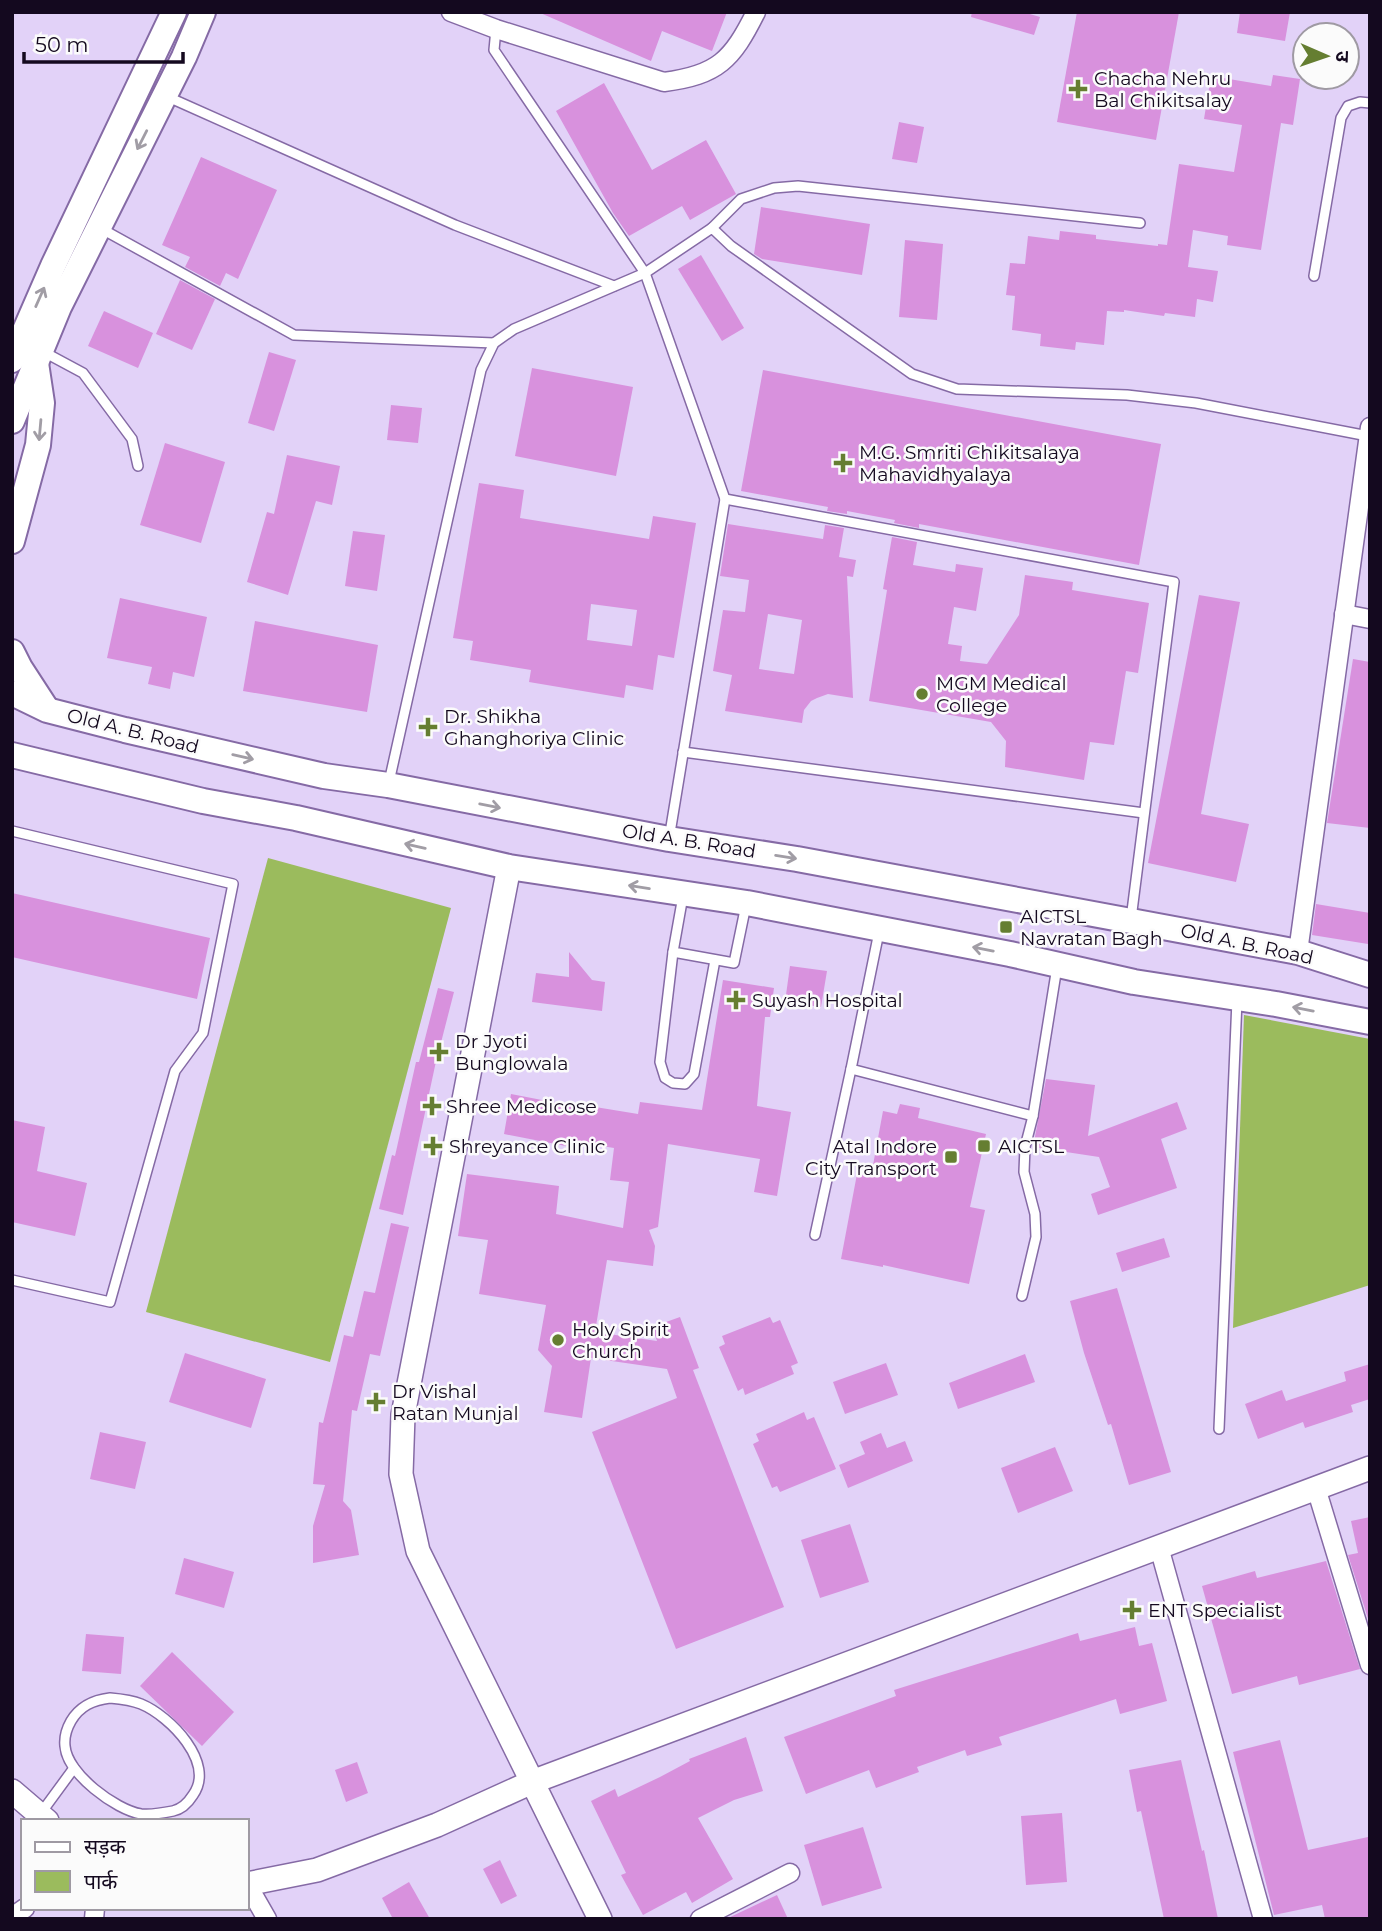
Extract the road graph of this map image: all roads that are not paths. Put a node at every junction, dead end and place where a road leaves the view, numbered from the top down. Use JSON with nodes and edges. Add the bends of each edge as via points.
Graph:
{"nodes":[{"id":1,"x":174,"y":12,"type":"edge"},
{"id":2,"x":202,"y":12,"type":"edge"},
{"id":3,"x":451,"y":12,"type":"edge"},
{"id":4,"x":756,"y":12,"type":"edge"},
{"id":5,"x":496,"y":29,"type":"junction"},
{"id":6,"x":164,"y":96,"type":"junction"},
{"id":7,"x":1370,"y":103,"type":"edge"},
{"id":8,"x":1140,"y":223,"type":"dead end"},
{"id":9,"x":99,"y":227,"type":"junction"},
{"id":10,"x":712,"y":228,"type":"junction"},
{"id":11,"x":645,"y":274,"type":"junction"},
{"id":12,"x":1314,"y":276,"type":"dead end"},
{"id":13,"x":614,"y":286,"type":"junction"},
{"id":14,"x":494,"y":343,"type":"junction"},
{"id":15,"x":30,"y":357,"type":"edge"},
{"id":16,"x":12,"y":421,"type":"edge"},
{"id":17,"x":1369,"y":431,"type":"edge"},
{"id":18,"x":138,"y":466,"type":"dead end"},
{"id":19,"x":725,"y":499,"type":"junction"},
{"id":20,"x":12,"y":541,"type":"edge"},
{"id":21,"x":1344,"y":614,"type":"junction"},
{"id":22,"x":1370,"y":619,"type":"edge"},
{"id":23,"x":12,"y":652,"type":"edge"},
{"id":24,"x":12,"y":693,"type":"edge"},
{"id":25,"x":47,"y":710,"type":"junction"},
{"id":26,"x":684,"y":752,"type":"junction"},
{"id":27,"x":12,"y":755,"type":"edge"},
{"id":28,"x":388,"y":785,"type":"junction"},
{"id":29,"x":1144,"y":813,"type":"junction"},
{"id":30,"x":12,"y":831,"type":"edge"},
{"id":31,"x":669,"y":839,"type":"junction"},
{"id":32,"x":509,"y":867,"type":"junction"},
{"id":33,"x":683,"y":893,"type":"junction"},
{"id":34,"x":747,"y":903,"type":"junction"},
{"id":35,"x":1130,"y":921,"type":"junction"},
{"id":36,"x":880,"y":929,"type":"junction"},
{"id":37,"x":673,"y":952,"type":"junction"},
{"id":38,"x":1298,"y":952,"type":"junction"},
{"id":39,"x":715,"y":960,"type":"junction"},
{"id":40,"x":1058,"y":965,"type":"junction"},
{"id":41,"x":1370,"y":975,"type":"edge"},
{"id":42,"x":1237,"y":998,"type":"junction"},
{"id":43,"x":1370,"y":1021,"type":"edge"},
{"id":44,"x":851,"y":1069,"type":"junction"},
{"id":45,"x":1033,"y":1116,"type":"junction"},
{"id":46,"x":815,"y":1236,"type":"dead end"},
{"id":47,"x":12,"y":1280,"type":"edge"},
{"id":48,"x":1022,"y":1296,"type":"dead end"},
{"id":49,"x":1219,"y":1429,"type":"dead end"},
{"id":50,"x":1370,"y":1468,"type":"edge"},
{"id":51,"x":1316,"y":1488,"type":"junction"},
{"id":52,"x":1159,"y":1547,"type":"junction"},
{"id":53,"x":1370,"y":1665,"type":"edge"},
{"id":54,"x":74,"y":1768,"type":"junction"},
{"id":55,"x":532,"y":1782,"type":"junction"},
{"id":56,"x":12,"y":1791,"type":"edge"},
{"id":57,"x":43,"y":1818,"type":"edge"},
{"id":58,"x":790,"y":1873,"type":"dead end"},
{"id":59,"x":248,"y":1884,"type":"edge"},
{"id":60,"x":248,"y":1886,"type":"edge"},
{"id":61,"x":267,"y":1919,"type":"edge"},
{"id":62,"x":600,"y":1919,"type":"edge"},
{"id":63,"x":700,"y":1919,"type":"edge"},
{"id":64,"x":1263,"y":1919,"type":"edge"}],
"edges":[{"from":15,"to":1,"type":"main road","one_way":true,"via":[[53,266]]},
{"from":2,"to":6,"type":"main road"},
{"from":3,"to":5,"type":"street"},
{"from":4,"to":5,"type":"street","via":[[730,56],[710,71],[664,82]]},
{"from":5,"to":11,"type":"lane","via":[[494,50]]},
{"from":6,"to":9,"type":"main road","one_way":true},
{"from":6,"to":13,"type":"lane","via":[[455,225]]},
{"from":7,"to":12,"type":"lane","via":[[1348,106],[1340,118]]},
{"from":8,"to":10,"type":"lane","via":[[797,186],[741,199]]},
{"from":9,"to":14,"type":"lane","via":[[294,335]]},
{"from":9,"to":15,"type":"main road"},
{"from":10,"to":11,"type":"lane"},
{"from":10,"to":17,"type":"lane","via":[[912,374],[957,388],[1196,403]]},
{"from":11,"to":13,"type":"lane"},
{"from":11,"to":19,"type":"lane"},
{"from":13,"to":14,"type":"lane","via":[[514,329]]},
{"from":14,"to":28,"type":"lane","via":[[481,370]]},
{"from":15,"to":16,"type":"main road"},
{"from":15,"to":18,"type":"lane","via":[[83,373],[132,439]]},
{"from":15,"to":20,"type":"main road","one_way":true,"via":[[42,403],[38,445]]},
{"from":17,"to":21,"type":"street"},
{"from":19,"to":26,"type":"lane"},
{"from":19,"to":29,"type":"lane","via":[[1174,582]]},
{"from":21,"to":22,"type":"street"},
{"from":21,"to":38,"type":"street"},
{"from":23,"to":25,"type":"main road"},
{"from":24,"to":25,"type":"main road","name":"Old A. B. Road"},
{"from":25,"to":28,"type":"main road","name":"Old A. B. Road","one_way":true,"via":[[324,776]]},
{"from":26,"to":29,"type":"lane"},
{"from":26,"to":31,"type":"lane"},
{"from":32,"to":27,"type":"main road","one_way":true},
{"from":28,"to":31,"type":"main road","name":"Old A. B. Road","one_way":true},
{"from":29,"to":35,"type":"lane"},
{"from":30,"to":47,"type":"lane","via":[[233,884],[203,1033],[175,1071],[110,1302]]},
{"from":31,"to":35,"type":"main road","name":"Old A. B. Road","one_way":true},
{"from":33,"to":32,"type":"main road","one_way":true},
{"from":32,"to":55,"type":"street","via":[[403,1415],[401,1474],[418,1551]]},
{"from":33,"to":34,"type":"main road"},
{"from":33,"to":37,"type":"lane"},
{"from":34,"to":36,"type":"main road"},
{"from":34,"to":39,"type":"lane","via":[[734,963]]},
{"from":35,"to":38,"type":"main road","name":"Old A. B. Road"},
{"from":40,"to":36,"type":"main road","one_way":true},
{"from":36,"to":44,"type":"lane"},
{"from":37,"to":39,"type":"lane"},
{"from":37,"to":39,"type":"lane","via":[[660,1062],[665,1078],[673,1083],[685,1084],[694,1074]]},
{"from":38,"to":41,"type":"main road","name":"Old A. B. Road"},
{"from":40,"to":42,"type":"main road"},
{"from":40,"to":45,"type":"lane"},
{"from":43,"to":42,"type":"main road","one_way":true},
{"from":42,"to":49,"type":"lane"},
{"from":44,"to":45,"type":"lane"},
{"from":44,"to":46,"type":"lane"},
{"from":45,"to":48,"type":"lane","via":[[1024,1172],[1036,1237]]},
{"from":50,"to":51,"type":"street"},
{"from":51,"to":52,"type":"street"},
{"from":51,"to":53,"type":"street"},
{"from":52,"to":55,"type":"street"},
{"from":52,"to":64,"type":"street"},
{"from":54,"to":54,"type":"lane","via":[[65,1748],[66,1729],[77,1711],[110,1698],[127,1699],[162,1716],[180,1733],[201,1772],[195,1793],[181,1809],[140,1814],[105,1798]]},
{"from":54,"to":57,"type":"lane"},
{"from":55,"to":59,"type":"street","via":[[437,1825],[317,1870]]},
{"from":55,"to":62,"type":"street"},
{"from":56,"to":57,"type":"street"},
{"from":58,"to":63,"type":"street"},
{"from":60,"to":61,"type":"street"}]}
